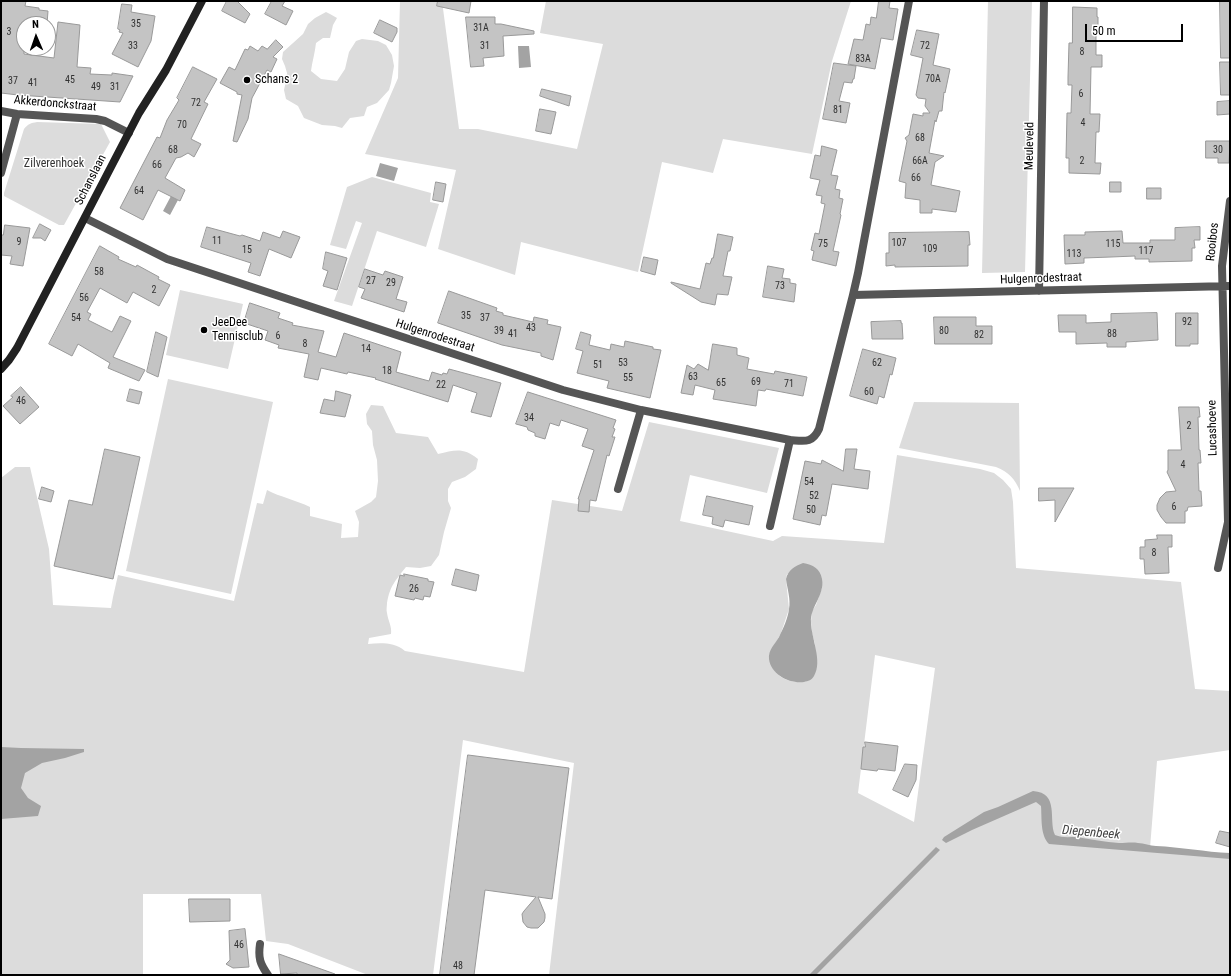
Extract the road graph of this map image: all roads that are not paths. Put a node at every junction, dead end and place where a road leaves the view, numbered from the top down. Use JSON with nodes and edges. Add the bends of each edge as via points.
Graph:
{"nodes":[{"id":1,"x":202,"y":1,"type":"edge"},
{"id":2,"x":909,"y":1,"type":"edge"},
{"id":3,"x":1044,"y":1,"type":"edge"},
{"id":4,"x":1,"y":111,"type":"edge"},
{"id":5,"x":18,"y":114,"type":"junction"},
{"id":6,"x":129,"y":133,"type":"junction"},
{"id":7,"x":1,"y":173,"type":"edge"},
{"id":8,"x":1230,"y":201,"type":"edge"},
{"id":9,"x":85,"y":218,"type":"junction"},
{"id":10,"x":1226,"y":287,"type":"edge"},
{"id":11,"x":1039,"y":291,"type":"junction"},
{"id":12,"x":853,"y":295,"type":"junction"},
{"id":13,"x":1,"y":369,"type":"edge"},
{"id":14,"x":641,"y":410,"type":"junction"},
{"id":15,"x":790,"y":440,"type":"junction"},
{"id":16,"x":618,"y":489,"type":"dead end"},
{"id":17,"x":770,"y":526,"type":"dead end"},
{"id":18,"x":1218,"y":568,"type":"dead end"},
{"id":19,"x":260,"y":944,"type":"dead end"},
{"id":20,"x":268,"y":975,"type":"edge"}],
"edges":[{"from":1,"to":6,"type":"street","name":"Schanslaan"},
{"from":2,"to":12,"type":"street","name":"Hulgenrodestraat"},
{"from":3,"to":11,"type":"street","name":"Meuleveld"},
{"from":4,"to":5,"type":"street","name":"Akkerdonckstraat"},
{"from":5,"to":6,"type":"street","name":"Akkerdonckstraat","via":[[96,119]]},
{"from":5,"to":7,"type":"street"},
{"from":6,"to":9,"type":"street","name":"Schanslaan"},
{"from":8,"to":10,"type":"street","name":"Rooibos","via":[[1224,245]]},
{"from":9,"to":13,"type":"street","name":"Schanslaan","via":[[17,348]]},
{"from":9,"to":14,"type":"street","name":"Hulgenrodestraat","via":[[167,259],[563,390]]},
{"from":10,"to":11,"type":"street","name":"Hulgenrodestraat"},
{"from":10,"to":18,"type":"street","name":"Lucashoeve","via":[[1228,522]]},
{"from":11,"to":12,"type":"street","name":"Hulgenrodestraat"},
{"from":12,"to":15,"type":"street","name":"Hulgenrodestraat","via":[[816,436],[810,440]]},
{"from":14,"to":15,"type":"street","name":"Hulgenrodestraat"},
{"from":14,"to":16,"type":"street"},
{"from":15,"to":17,"type":"street"},
{"from":19,"to":20,"type":"street","via":[[258,956]]}]}
